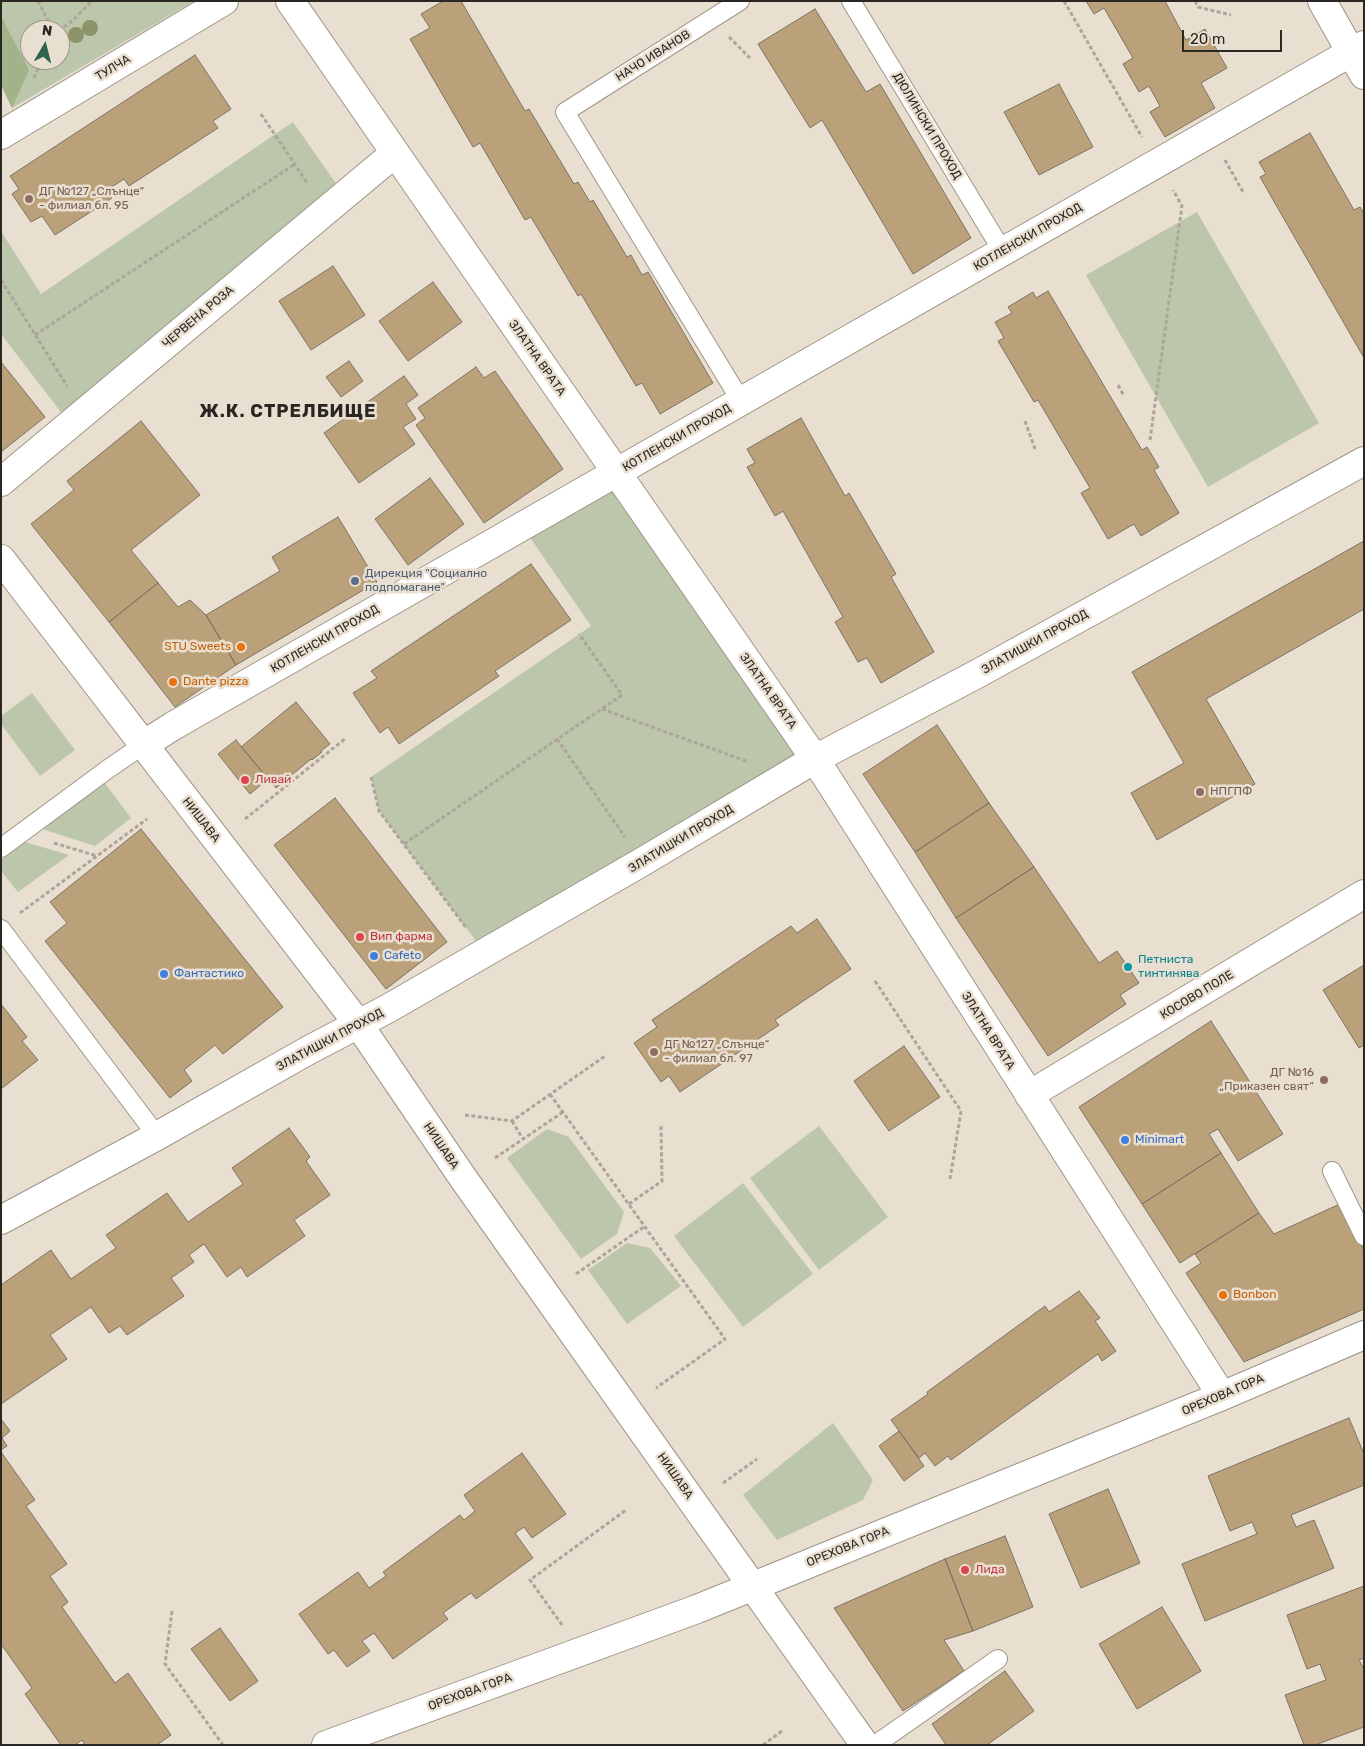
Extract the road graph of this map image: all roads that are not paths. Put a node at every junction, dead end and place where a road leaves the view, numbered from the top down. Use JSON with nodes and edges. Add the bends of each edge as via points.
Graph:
{"nodes":[{"id":1,"x":224,"y":1,"type":"edge"},
{"id":2,"x":290,"y":1,"type":"edge"},
{"id":3,"x":740,"y":1,"type":"edge"},
{"id":4,"x":851,"y":1,"type":"edge"},
{"id":5,"x":1322,"y":1,"type":"edge"},
{"id":6,"x":1360,"y":58,"type":"edge"},
{"id":7,"x":4,"y":124,"type":"edge"},
{"id":8,"x":395,"y":153,"type":"junction"},
{"id":9,"x":1003,"y":252,"type":"junction"},
{"id":10,"x":741,"y":400,"type":"junction"},
{"id":11,"x":1364,"y":461,"type":"edge"},
{"id":12,"x":616,"y":472,"type":"junction"},
{"id":13,"x":1,"y":482,"type":"edge"},
{"id":14,"x":1,"y":560,"type":"edge"},
{"id":15,"x":143,"y":745,"type":"junction"},
{"id":16,"x":815,"y":759,"type":"junction"},
{"id":17,"x":1,"y":848,"type":"edge"},
{"id":18,"x":1364,"y":894,"type":"edge"},
{"id":19,"x":1,"y":928,"type":"edge"},
{"id":20,"x":359,"y":1025,"type":"junction"},
{"id":21,"x":1030,"y":1095,"type":"junction"},
{"id":22,"x":157,"y":1136,"type":"junction"},
{"id":23,"x":1332,"y":1171,"type":"dead end"},
{"id":24,"x":1,"y":1220,"type":"edge"},
{"id":25,"x":1364,"y":1236,"type":"edge"},
{"id":26,"x":1364,"y":1335,"type":"edge"},
{"id":27,"x":1222,"y":1396,"type":"junction"},
{"id":28,"x":753,"y":1586,"type":"junction"},
{"id":29,"x":998,"y":1659,"type":"dead end"},
{"id":30,"x":326,"y":1745,"type":"edge"},
{"id":31,"x":865,"y":1745,"type":"edge"},
{"id":32,"x":875,"y":1745,"type":"edge"}],
"edges":[{"from":1,"to":7,"type":"street","name":"ТУЛЧА"},
{"from":2,"to":8,"type":"street","name":"ЗЛАТНА ВРАТА"},
{"from":3,"to":10,"type":"lane","name":"НАЧО ИВАНОВ","via":[[565,112]]},
{"from":4,"to":9,"type":"lane","name":"ДЮЛИНСКИ ПРОХОД"},
{"from":5,"to":6,"type":"street"},
{"from":6,"to":9,"type":"street","name":"КОТЛЕНСКИ ПРОХОД","via":[[1210,133]]},
{"from":8,"to":12,"type":"street","name":"ЗЛАТНА ВРАТА"},
{"from":8,"to":13,"type":"street","name":"ЧЕРВЕНА РОЗА"},
{"from":9,"to":10,"type":"street","name":"КОТЛЕНСКИ ПРОХОД"},
{"from":10,"to":12,"type":"street","name":"КОТЛЕНСКИ ПРОХОД"},
{"from":11,"to":16,"type":"street","name":"ЗЛАТИШКИ ПРОХОД","via":[[977,674]]},
{"from":12,"to":15,"type":"street","name":"КОТЛЕНСКИ ПРОХОД"},
{"from":12,"to":16,"type":"street","name":"ЗЛАТНА ВРАТА"},
{"from":14,"to":15,"type":"street","name":"НИШАВА"},
{"from":15,"to":17,"type":"lane","name":"КОТЛЕНСКИ ПРОХОД"},
{"from":15,"to":20,"type":"street","name":"НИШАВА"},
{"from":16,"to":20,"type":"street","name":"ЗЛАТИШКИ ПРОХОД"},
{"from":16,"to":21,"type":"street","name":"ЗЛАТНА ВРАТА"},
{"from":18,"to":21,"type":"street","name":"КОСОВО ПОЛЕ"},
{"from":19,"to":22,"type":"lane"},
{"from":20,"to":22,"type":"street","name":"ЗЛАТИШКИ ПРОХОД"},
{"from":20,"to":28,"type":"street","name":"НИШАВА","via":[[463,1178]]},
{"from":21,"to":27,"type":"street","name":"ЗЛАТНА ВРАТА"},
{"from":22,"to":24,"type":"street","name":"ЗЛАТИШКИ ПРОХОД"},
{"from":23,"to":25,"type":"lane"},
{"from":26,"to":27,"type":"street","name":"ОРЕХОВА ГОРА"},
{"from":27,"to":28,"type":"street","name":"ОРЕХОВА ГОРА"},
{"from":28,"to":30,"type":"street","name":"ОРЕХОВА ГОРА"},
{"from":28,"to":31,"type":"street","name":"НИШАВА"},
{"from":29,"to":32,"type":"lane"}]}
